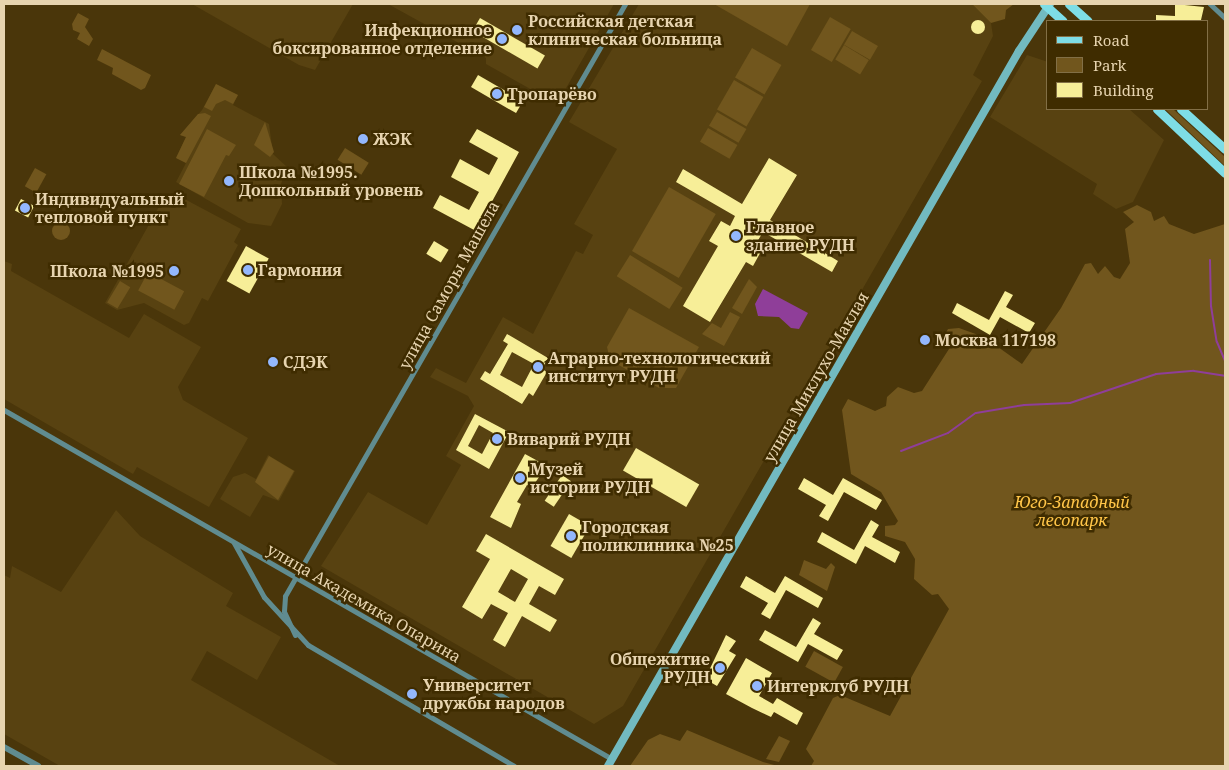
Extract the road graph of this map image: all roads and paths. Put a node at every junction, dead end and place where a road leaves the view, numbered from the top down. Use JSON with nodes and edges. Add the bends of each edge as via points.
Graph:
{"nodes":[{"id":1,"x":625,"y":4,"type":"edge"},
{"id":2,"x":1069,"y":4,"type":"edge"},
{"id":3,"x":1210,"y":4,"type":"edge"},
{"id":4,"x":1047,"y":5,"type":"edge"},
{"id":5,"x":1225,"y":18,"type":"edge"},
{"id":6,"x":1062,"y":20,"type":"edge"},
{"id":7,"x":1087,"y":20,"type":"edge"},
{"id":8,"x":1158,"y":110,"type":"edge"},
{"id":9,"x":1182,"y":110,"type":"edge"},
{"id":10,"x":1225,"y":150,"type":"edge"},
{"id":11,"x":1225,"y":173,"type":"edge"},
{"id":12,"x":4,"y":410,"type":"edge"},
{"id":13,"x":234,"y":543,"type":"junction"},
{"id":14,"x":295,"y":579,"type":"junction"},
{"id":15,"x":295,"y":635,"type":"junction"},
{"id":16,"x":4,"y":747,"type":"edge"},
{"id":17,"x":610,"y":763,"type":"edge"},
{"id":18,"x":38,"y":766,"type":"edge"},
{"id":19,"x":514,"y":766,"type":"edge"}],
"edges":[{"from":1,"to":14,"type":"street","name":"улица Саморы Машела"},
{"from":2,"to":7,"type":"main road"},
{"from":3,"to":5,"type":"street"},
{"from":4,"to":6,"type":"main road"},
{"from":4,"to":17,"type":"main road","name":"улица Миклухо-Маклая"},
{"from":8,"to":11,"type":"main road"},
{"from":9,"to":10,"type":"main road"},
{"from":12,"to":13,"type":"street","name":"улица Академика Опарина"},
{"from":13,"to":14,"type":"street","name":"улица Академика Опарина"},
{"from":13,"to":15,"type":"street","name":"улица Академика Опарина","via":[[264,597]]},
{"from":14,"to":15,"type":"street","name":"улица Саморы Машела","via":[[283,604]]},
{"from":14,"to":17,"type":"street","name":"улица Академика Опарина"},
{"from":15,"to":19,"type":"street","name":"улица Академика Опарина"},
{"from":16,"to":18,"type":"street"}]}
